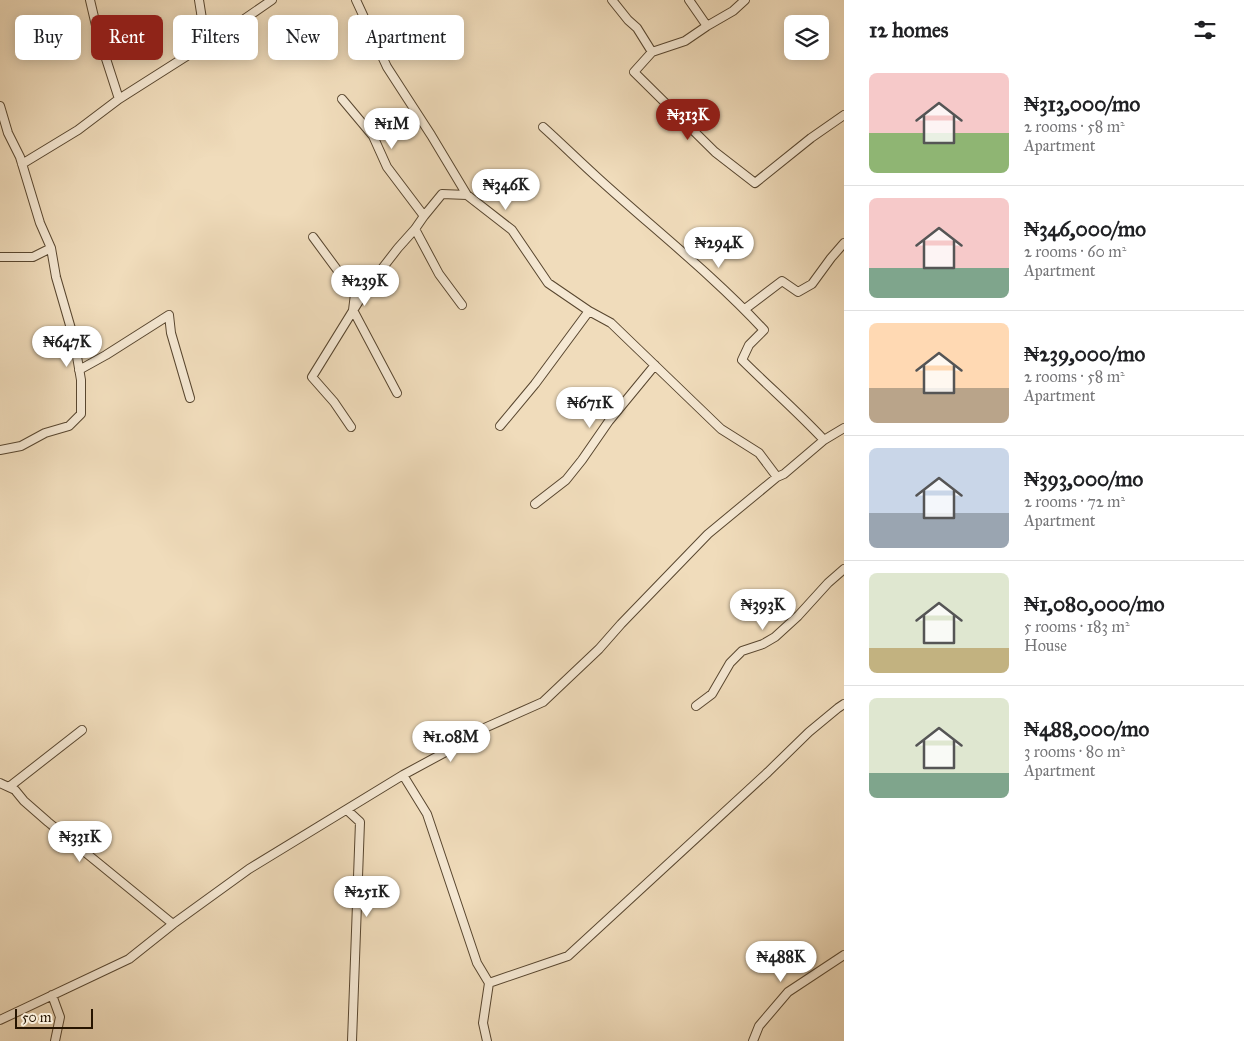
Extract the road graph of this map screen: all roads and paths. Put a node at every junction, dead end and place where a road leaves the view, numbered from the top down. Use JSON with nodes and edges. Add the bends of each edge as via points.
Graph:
{"nodes":[{"id":1,"x":90,"y":0,"type":"edge"},
{"id":2,"x":199,"y":0,"type":"edge"},
{"id":3,"x":272,"y":0,"type":"edge"},
{"id":4,"x":356,"y":0,"type":"edge"},
{"id":5,"x":612,"y":0,"type":"edge"},
{"id":6,"x":689,"y":0,"type":"edge"},
{"id":7,"x":745,"y":0,"type":"edge"},
{"id":8,"x":201,"y":15,"type":"edge"},
{"id":9,"x":250,"y":15,"type":"edge"},
{"id":10,"x":707,"y":26,"type":"junction"},
{"id":11,"x":652,"y":52,"type":"junction"},
{"id":12,"x":181,"y":60,"type":"edge"},
{"id":13,"x":119,"y":99,"type":"junction"},
{"id":14,"x":342,"y":99,"type":"dead end"},
{"id":15,"x":0,"y":106,"type":"edge"},
{"id":16,"x":844,"y":115,"type":"edge"},
{"id":17,"x":543,"y":127,"type":"dead end"},
{"id":18,"x":22,"y":164,"type":"junction"},
{"id":19,"x":467,"y":195,"type":"junction"},
{"id":20,"x":424,"y":216,"type":"junction"},
{"id":21,"x":415,"y":229,"type":"junction"},
{"id":22,"x":313,"y":237,"type":"dead end"},
{"id":23,"x":844,"y":243,"type":"edge"},
{"id":24,"x":51,"y":248,"type":"junction"},
{"id":25,"x":0,"y":257,"type":"edge"},
{"id":26,"x":462,"y":305,"type":"dead end"},
{"id":27,"x":353,"y":310,"type":"junction"},
{"id":28,"x":745,"y":310,"type":"junction"},
{"id":29,"x":589,"y":311,"type":"junction"},
{"id":30,"x":655,"y":365,"type":"junction"},
{"id":31,"x":79,"y":370,"type":"junction"},
{"id":32,"x":397,"y":393,"type":"dead end"},
{"id":33,"x":190,"y":398,"type":"dead end"},
{"id":34,"x":500,"y":426,"type":"dead end"},
{"id":35,"x":351,"y":427,"type":"dead end"},
{"id":36,"x":844,"y":428,"type":"edge"},
{"id":37,"x":824,"y":440,"type":"junction"},
{"id":38,"x":0,"y":450,"type":"edge"},
{"id":39,"x":777,"y":478,"type":"junction"},
{"id":40,"x":535,"y":504,"type":"dead end"},
{"id":41,"x":844,"y":569,"type":"edge"},
{"id":42,"x":844,"y":704,"type":"edge"},
{"id":43,"x":696,"y":706,"type":"dead end"},
{"id":44,"x":82,"y":730,"type":"dead end"},
{"id":45,"x":403,"y":775,"type":"junction"},
{"id":46,"x":0,"y":783,"type":"edge"},
{"id":47,"x":9,"y":787,"type":"junction"},
{"id":48,"x":346,"y":810,"type":"junction"},
{"id":49,"x":173,"y":924,"type":"junction"},
{"id":50,"x":844,"y":955,"type":"edge"},
{"id":51,"x":489,"y":983,"type":"junction"},
{"id":52,"x":52,"y":995,"type":"junction"},
{"id":53,"x":0,"y":1020,"type":"edge"},
{"id":54,"x":55,"y":1041,"type":"edge"},
{"id":55,"x":352,"y":1041,"type":"edge"},
{"id":56,"x":487,"y":1041,"type":"edge"},
{"id":57,"x":753,"y":1041,"type":"edge"}],
"edges":[{"from":1,"to":13,"type":"street"},
{"from":2,"to":8,"type":"street"},
{"from":3,"to":9,"type":"street"},
{"from":4,"to":19,"type":"street","via":[[387,66]]},
{"from":5,"to":11,"type":"street","via":[[637,28]]},
{"from":6,"to":10,"type":"street"},
{"from":7,"to":10,"type":"street"},
{"from":10,"to":11,"type":"street","via":[[685,41]]},
{"from":11,"to":16,"type":"street","via":[[634,72],[716,152],[756,183]]},
{"from":12,"to":13,"type":"street"},
{"from":13,"to":18,"type":"street","via":[[78,130]]},
{"from":14,"to":20,"type":"street","via":[[373,136],[387,167]]},
{"from":15,"to":18,"type":"street"},
{"from":17,"to":28,"type":"street"},
{"from":18,"to":24,"type":"street"},
{"from":19,"to":20,"type":"street","via":[[442,194]]},
{"from":19,"to":29,"type":"street","via":[[512,230],[548,283]]},
{"from":20,"to":21,"type":"street"},
{"from":21,"to":26,"type":"street","via":[[439,274]]},
{"from":21,"to":27,"type":"street"},
{"from":22,"to":27,"type":"street","via":[[355,294]]},
{"from":23,"to":28,"type":"street","via":[[812,284],[798,292],[782,281]]},
{"from":24,"to":25,"type":"street","via":[[33,257]]},
{"from":24,"to":31,"type":"street"},
{"from":27,"to":32,"type":"street"},
{"from":27,"to":35,"type":"street","via":[[312,377]]},
{"from":28,"to":37,"type":"street","via":[[764,330],[749,345],[742,360]]},
{"from":29,"to":30,"type":"street","via":[[611,323]]},
{"from":29,"to":34,"type":"street"},
{"from":30,"to":39,"type":"street","via":[[721,429],[759,453]]},
{"from":30,"to":40,"type":"street","via":[[566,480]]},
{"from":31,"to":33,"type":"street","via":[[168,315]]},
{"from":31,"to":38,"type":"street","via":[[81,414],[69,426],[45,433],[21,446]]},
{"from":36,"to":37,"type":"street"},
{"from":37,"to":39,"type":"street"},
{"from":39,"to":45,"type":"street","via":[[708,534],[599,649],[543,702],[472,734]]},
{"from":41,"to":43,"type":"street","via":[[775,638],[742,651],[730,663],[712,694]]},
{"from":42,"to":51,"type":"street","via":[[809,732],[568,956]]},
{"from":44,"to":47,"type":"street"},
{"from":45,"to":48,"type":"street"},
{"from":45,"to":51,"type":"street","via":[[427,814],[477,963]]},
{"from":46,"to":47,"type":"street"},
{"from":47,"to":49,"type":"street"},
{"from":48,"to":49,"type":"street","via":[[250,869]]},
{"from":48,"to":55,"type":"street","via":[[360,822]]},
{"from":49,"to":52,"type":"street","via":[[129,959]]},
{"from":50,"to":57,"type":"street","via":[[788,992],[759,1026]]},
{"from":51,"to":56,"type":"street","via":[[483,1022]]},
{"from":52,"to":53,"type":"street"},
{"from":52,"to":54,"type":"street","via":[[60,1017]]}]}
